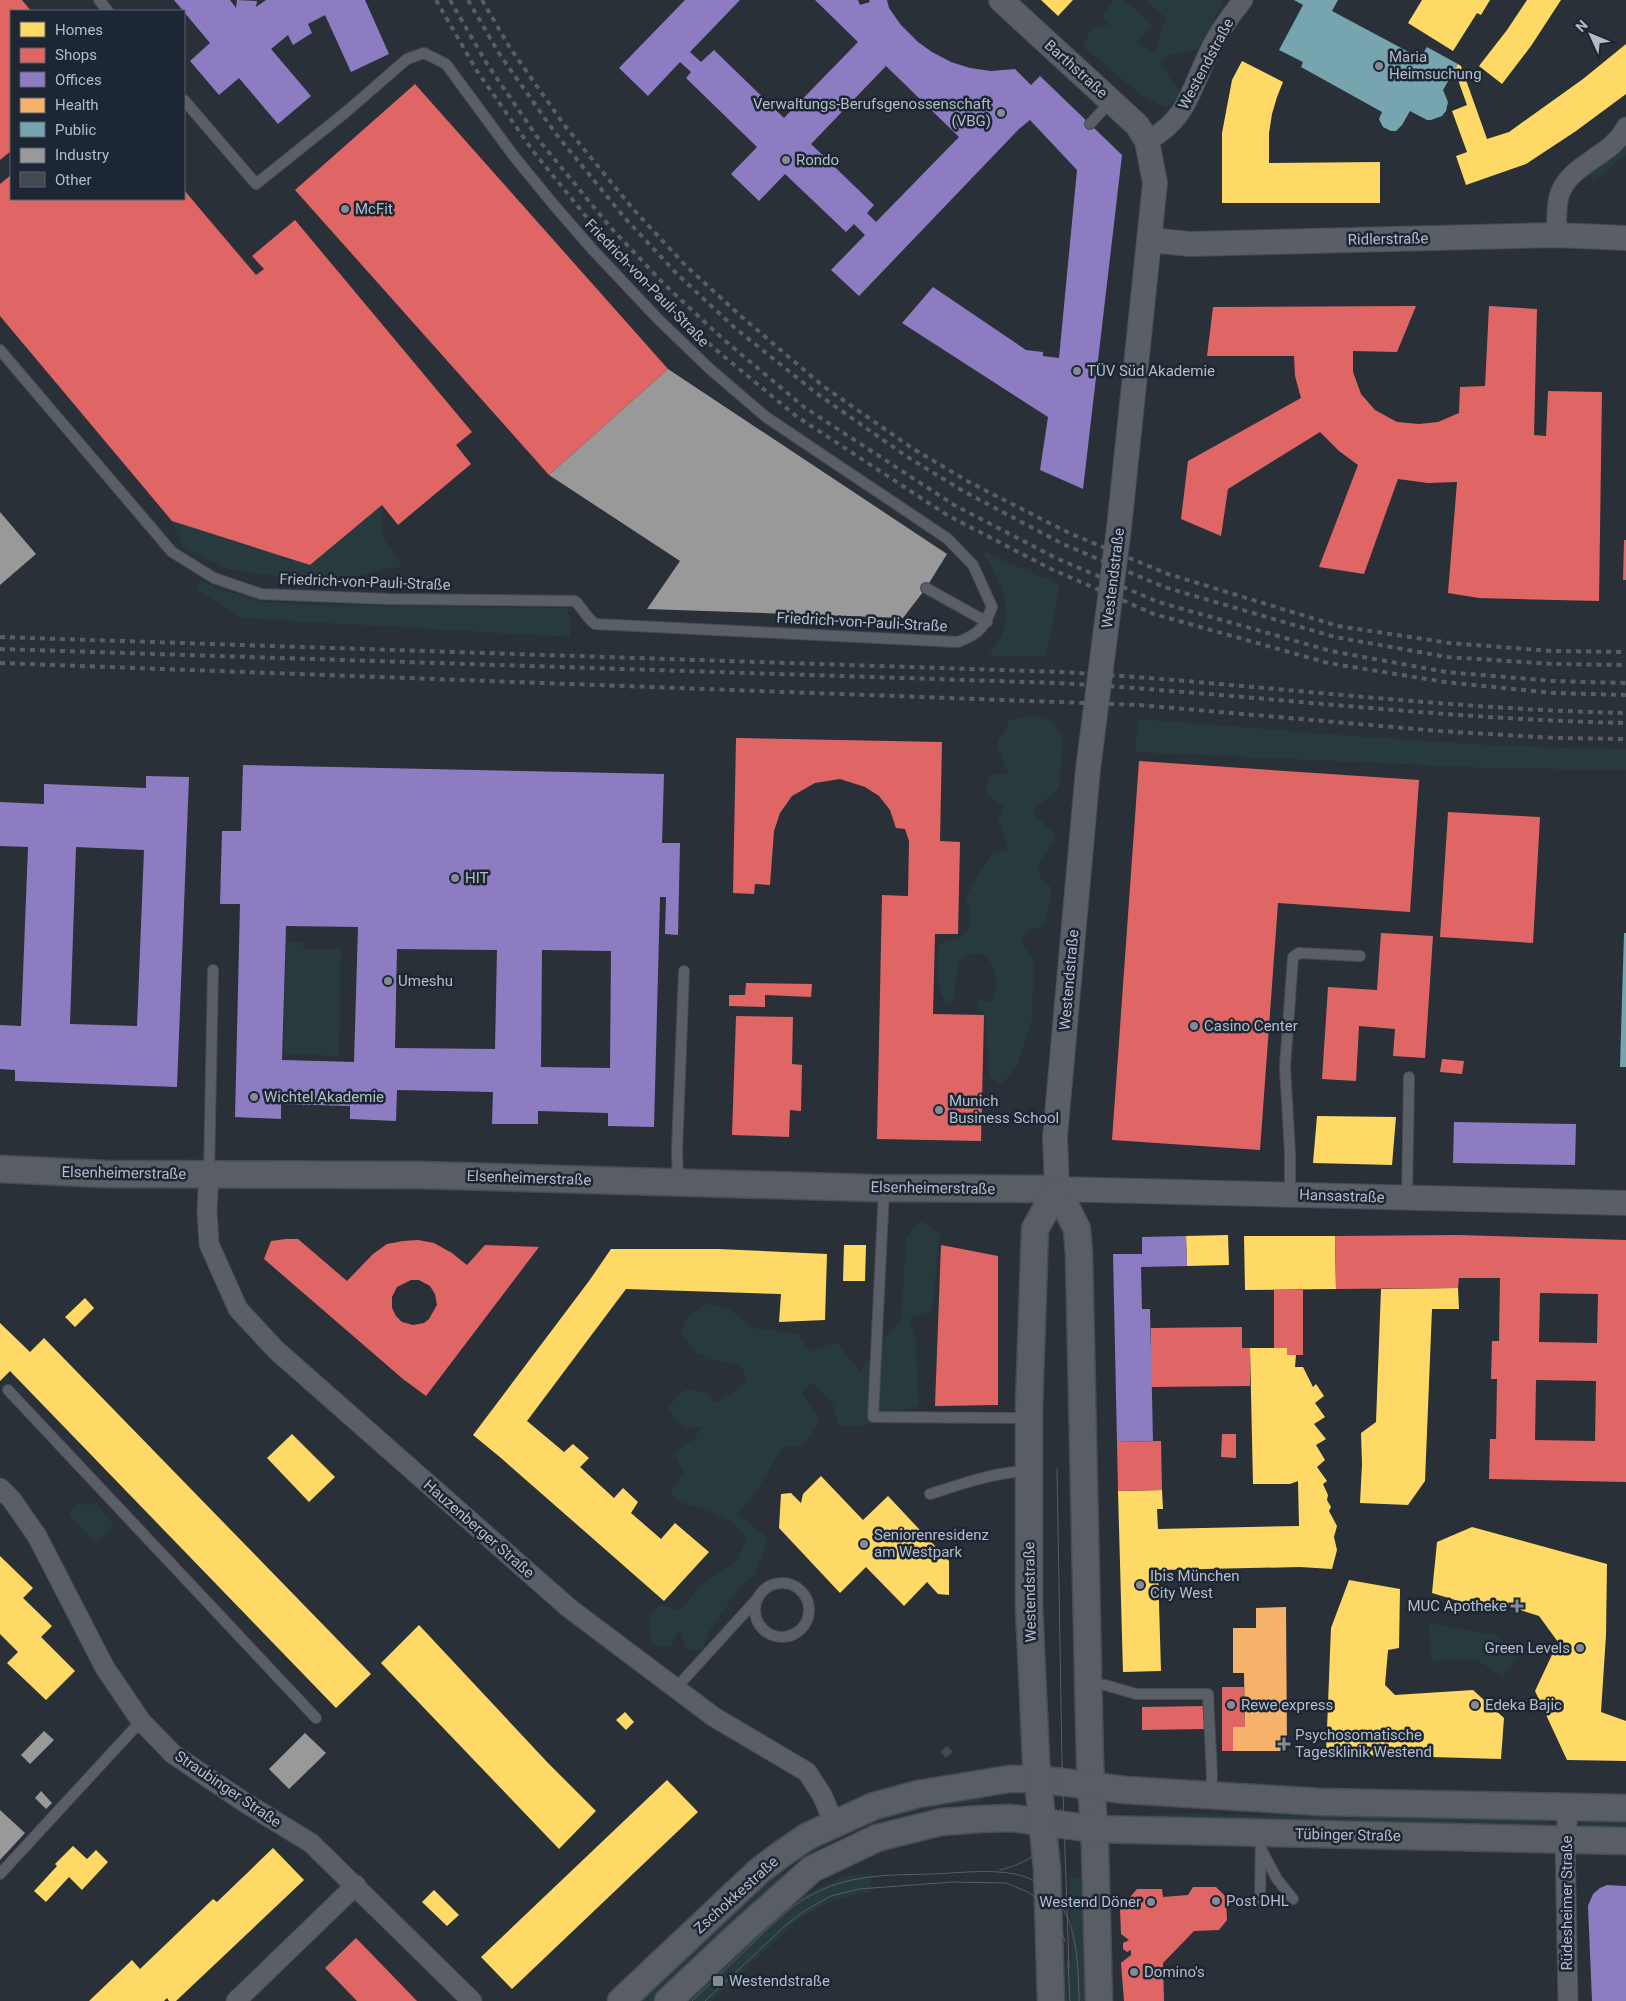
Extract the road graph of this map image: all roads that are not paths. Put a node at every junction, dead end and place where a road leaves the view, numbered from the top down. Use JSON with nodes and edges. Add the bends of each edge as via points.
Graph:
{"nodes":[{"id":1,"x":99,"y":0,"type":"edge"},
{"id":2,"x":1001,"y":0,"type":"edge"},
{"id":3,"x":1243,"y":0,"type":"edge"},
{"id":4,"x":107,"y":10,"type":"edge"},
{"id":5,"x":1112,"y":100,"type":"junction"},
{"id":6,"x":185,"y":101,"type":"edge"},
{"id":7,"x":1090,"y":124,"type":"dead end"},
{"id":8,"x":1626,"y":127,"type":"edge"},
{"id":9,"x":1146,"y":141,"type":"junction"},
{"id":10,"x":1556,"y":235,"type":"junction"},
{"id":11,"x":1626,"y":238,"type":"edge"},
{"id":12,"x":1149,"y":240,"type":"junction"},
{"id":13,"x":0,"y":350,"type":"edge"},
{"id":14,"x":926,"y":588,"type":"dead end"},
{"id":15,"x":987,"y":622,"type":"junction"},
{"id":16,"x":1360,"y":956,"type":"dead end"},
{"id":17,"x":213,"y":970,"type":"dead end"},
{"id":18,"x":684,"y":971,"type":"dead end"},
{"id":19,"x":1409,"y":1078,"type":"dead end"},
{"id":20,"x":0,"y":1170,"type":"edge"},
{"id":21,"x":209,"y":1175,"type":"junction"},
{"id":22,"x":678,"y":1181,"type":"junction"},
{"id":23,"x":884,"y":1188,"type":"junction"},
{"id":24,"x":1057,"y":1189,"type":"junction"},
{"id":25,"x":1290,"y":1195,"type":"junction"},
{"id":26,"x":1407,"y":1198,"type":"junction"},
{"id":27,"x":1626,"y":1204,"type":"edge"},
{"id":28,"x":8,"y":1390,"type":"dead end"},
{"id":29,"x":1029,"y":1418,"type":"junction"},
{"id":30,"x":1028,"y":1471,"type":"junction"},
{"id":31,"x":0,"y":1488,"type":"edge"},
{"id":32,"x":930,"y":1494,"type":"dead end"},
{"id":33,"x":758,"y":1598,"type":"junction"},
{"id":34,"x":739,"y":1619,"type":"junction"},
{"id":35,"x":763,"y":1629,"type":"junction"},
{"id":36,"x":1089,"y":1684,"type":"junction"},
{"id":37,"x":676,"y":1688,"type":"junction"},
{"id":38,"x":316,"y":1718,"type":"dead end"},
{"id":39,"x":141,"y":1721,"type":"junction"},
{"id":40,"x":1038,"y":1779,"type":"junction"},
{"id":41,"x":1082,"y":1784,"type":"junction"},
{"id":42,"x":1211,"y":1795,"type":"junction"},
{"id":43,"x":1569,"y":1806,"type":"junction"},
{"id":44,"x":1626,"y":1808,"type":"edge"},
{"id":45,"x":1042,"y":1821,"type":"junction"},
{"id":46,"x":834,"y":1823,"type":"junction"},
{"id":47,"x":1083,"y":1828,"type":"junction"},
{"id":48,"x":1565,"y":1839,"type":"junction"},
{"id":49,"x":1260,"y":1841,"type":"junction"},
{"id":50,"x":1626,"y":1841,"type":"edge"},
{"id":51,"x":0,"y":1874,"type":"edge"},
{"id":52,"x":356,"y":1885,"type":"junction"},
{"id":53,"x":1293,"y":1899,"type":"dead end"},
{"id":54,"x":1260,"y":1901,"type":"dead end"},
{"id":55,"x":236,"y":2001,"type":"edge"},
{"id":56,"x":472,"y":2001,"type":"edge"},
{"id":57,"x":621,"y":2001,"type":"edge"},
{"id":58,"x":668,"y":2001,"type":"edge"},
{"id":59,"x":1051,"y":2001,"type":"edge"},
{"id":60,"x":1099,"y":2001,"type":"edge"},
{"id":61,"x":1568,"y":2001,"type":"edge"}],
"edges":[{"from":1,"to":4,"type":"lane"},
{"from":2,"to":5,"type":"street","name":"Barthstraße"},
{"from":3,"to":9,"type":"street","name":"Westendstraße","via":[[1229,17],[1210,51],[1184,109],[1168,127]]},
{"from":5,"to":7,"type":"lane"},
{"from":5,"to":9,"type":"street","name":"Barthstraße","via":[[1137,125]]},
{"from":6,"to":15,"type":"lane","name":"Friedrich-von-Pauli-Straße","via":[[256,184],[406,59],[424,54],[446,64],[558,210],[703,363],[766,417],[948,539],[974,565],[992,607]]},
{"from":8,"to":10,"type":"street","via":[[1616,142],[1568,180],[1559,197]]},
{"from":9,"to":12,"type":"street","name":"Westendstraße","via":[[1155,183]]},
{"from":10,"to":11,"type":"street","name":"Ridlerstraße"},
{"from":10,"to":12,"type":"street","name":"Ridlerstraße","via":[[1190,244]]},
{"from":12,"to":24,"type":"street","name":"Westendstraße","via":[[1119,528],[1088,769],[1055,1137]]},
{"from":13,"to":15,"type":"lane","name":"Friedrich-von-Pauli-Straße","via":[[172,552],[214,578],[262,594],[575,600],[595,624],[958,642],[975,636]]},
{"from":14,"to":15,"type":"lane"},
{"from":16,"to":25,"type":"lane","via":[[1299,953],[1292,957],[1285,1067]]},
{"from":17,"to":21,"type":"lane"},
{"from":18,"to":22,"type":"lane"},
{"from":19,"to":26,"type":"lane"},
{"from":20,"to":21,"type":"main road","name":"Elsenheimerstraße"},
{"from":21,"to":22,"type":"main road","name":"Elsenheimerstraße","via":[[420,1175]]},
{"from":21,"to":37,"type":"street","name":"Hauzenberger Straße","via":[[209,1244],[238,1309],[276,1350],[569,1608]]},
{"from":22,"to":23,"type":"main road","name":"Elsenheimerstraße"},
{"from":23,"to":24,"type":"main road","name":"Elsenheimerstraße"},
{"from":23,"to":29,"type":"lane","via":[[873,1417]]},
{"from":24,"to":25,"type":"street","name":"Hansastraße"},
{"from":24,"to":29,"type":"main road","name":"Westendstraße","via":[[1036,1229]]},
{"from":24,"to":36,"type":"main road","name":"Westendstraße","via":[[1077,1229],[1079,1255]]},
{"from":25,"to":26,"type":"street","name":"Hansastraße"},
{"from":26,"to":27,"type":"street","name":"Hansastraße"},
{"from":28,"to":38,"type":"lane"},
{"from":29,"to":30,"type":"main road","name":"Westendstraße"},
{"from":30,"to":32,"type":"lane","via":[[986,1477]]},
{"from":30,"to":40,"type":"main road","name":"Westendstraße","via":[[1029,1606]]},
{"from":31,"to":39,"type":"street","name":"Straubinger Straße","via":[[37,1536],[105,1668]]},
{"from":33,"to":34,"type":"lane"},
{"from":33,"to":35,"type":"lane","via":[[755,1614]]},
{"from":33,"to":35,"type":"lane","via":[[770,1586],[787,1584],[802,1593],[809,1610],[803,1627],[788,1637],[770,1635]]},
{"from":34,"to":35,"type":"lane"},
{"from":34,"to":37,"type":"lane"},
{"from":36,"to":41,"type":"main road","name":"Westendstraße"},
{"from":36,"to":42,"type":"lane","via":[[1136,1694],[1208,1694]]},
{"from":37,"to":46,"type":"street","name":"Hauzenberger Straße","via":[[714,1717],[807,1772],[822,1794]]},
{"from":39,"to":51,"type":"lane"},
{"from":39,"to":52,"type":"street","name":"Straubinger Straße","via":[[173,1754],[311,1842]]},
{"from":40,"to":41,"type":"main road","name":"Zschokkestraße"},
{"from":40,"to":45,"type":"main road","name":"Westendstraße"},
{"from":40,"to":46,"type":"main road","name":"Zschokkestraße","via":[[1003,1780],[918,1794],[874,1806]]},
{"from":41,"to":42,"type":"main road"},
{"from":41,"to":47,"type":"main road","name":"Westendstraße"},
{"from":42,"to":43,"type":"main road","via":[[1321,1802]]},
{"from":43,"to":44,"type":"main road"},
{"from":43,"to":48,"type":"street","name":"Rüdesheimer Straße"},
{"from":45,"to":47,"type":"main road","name":"Zschokkestraße"},
{"from":45,"to":58,"type":"main road","name":"Zschokkestraße","via":[[1011,1818],[941,1822],[877,1838],[845,1852],[812,1869]]},
{"from":45,"to":59,"type":"main road","name":"Westendstraße","via":[[1048,1877]]},
{"from":46,"to":57,"type":"main road","name":"Zschokkestraße","via":[[808,1836],[759,1871]]},
{"from":47,"to":49,"type":"main road","name":"Tübinger Straße"},
{"from":47,"to":60,"type":"main road","name":"Westendstraße"},
{"from":48,"to":49,"type":"main road","name":"Tübinger Straße"},
{"from":48,"to":50,"type":"main road","name":"Tübinger Straße"},
{"from":48,"to":61,"type":"street","name":"Rüdesheimer Straße"},
{"from":49,"to":53,"type":"lane","via":[[1277,1879]]},
{"from":49,"to":54,"type":"lane"},
{"from":52,"to":55,"type":"street"},
{"from":52,"to":56,"type":"street","name":"Straubinger Straße"}]}
